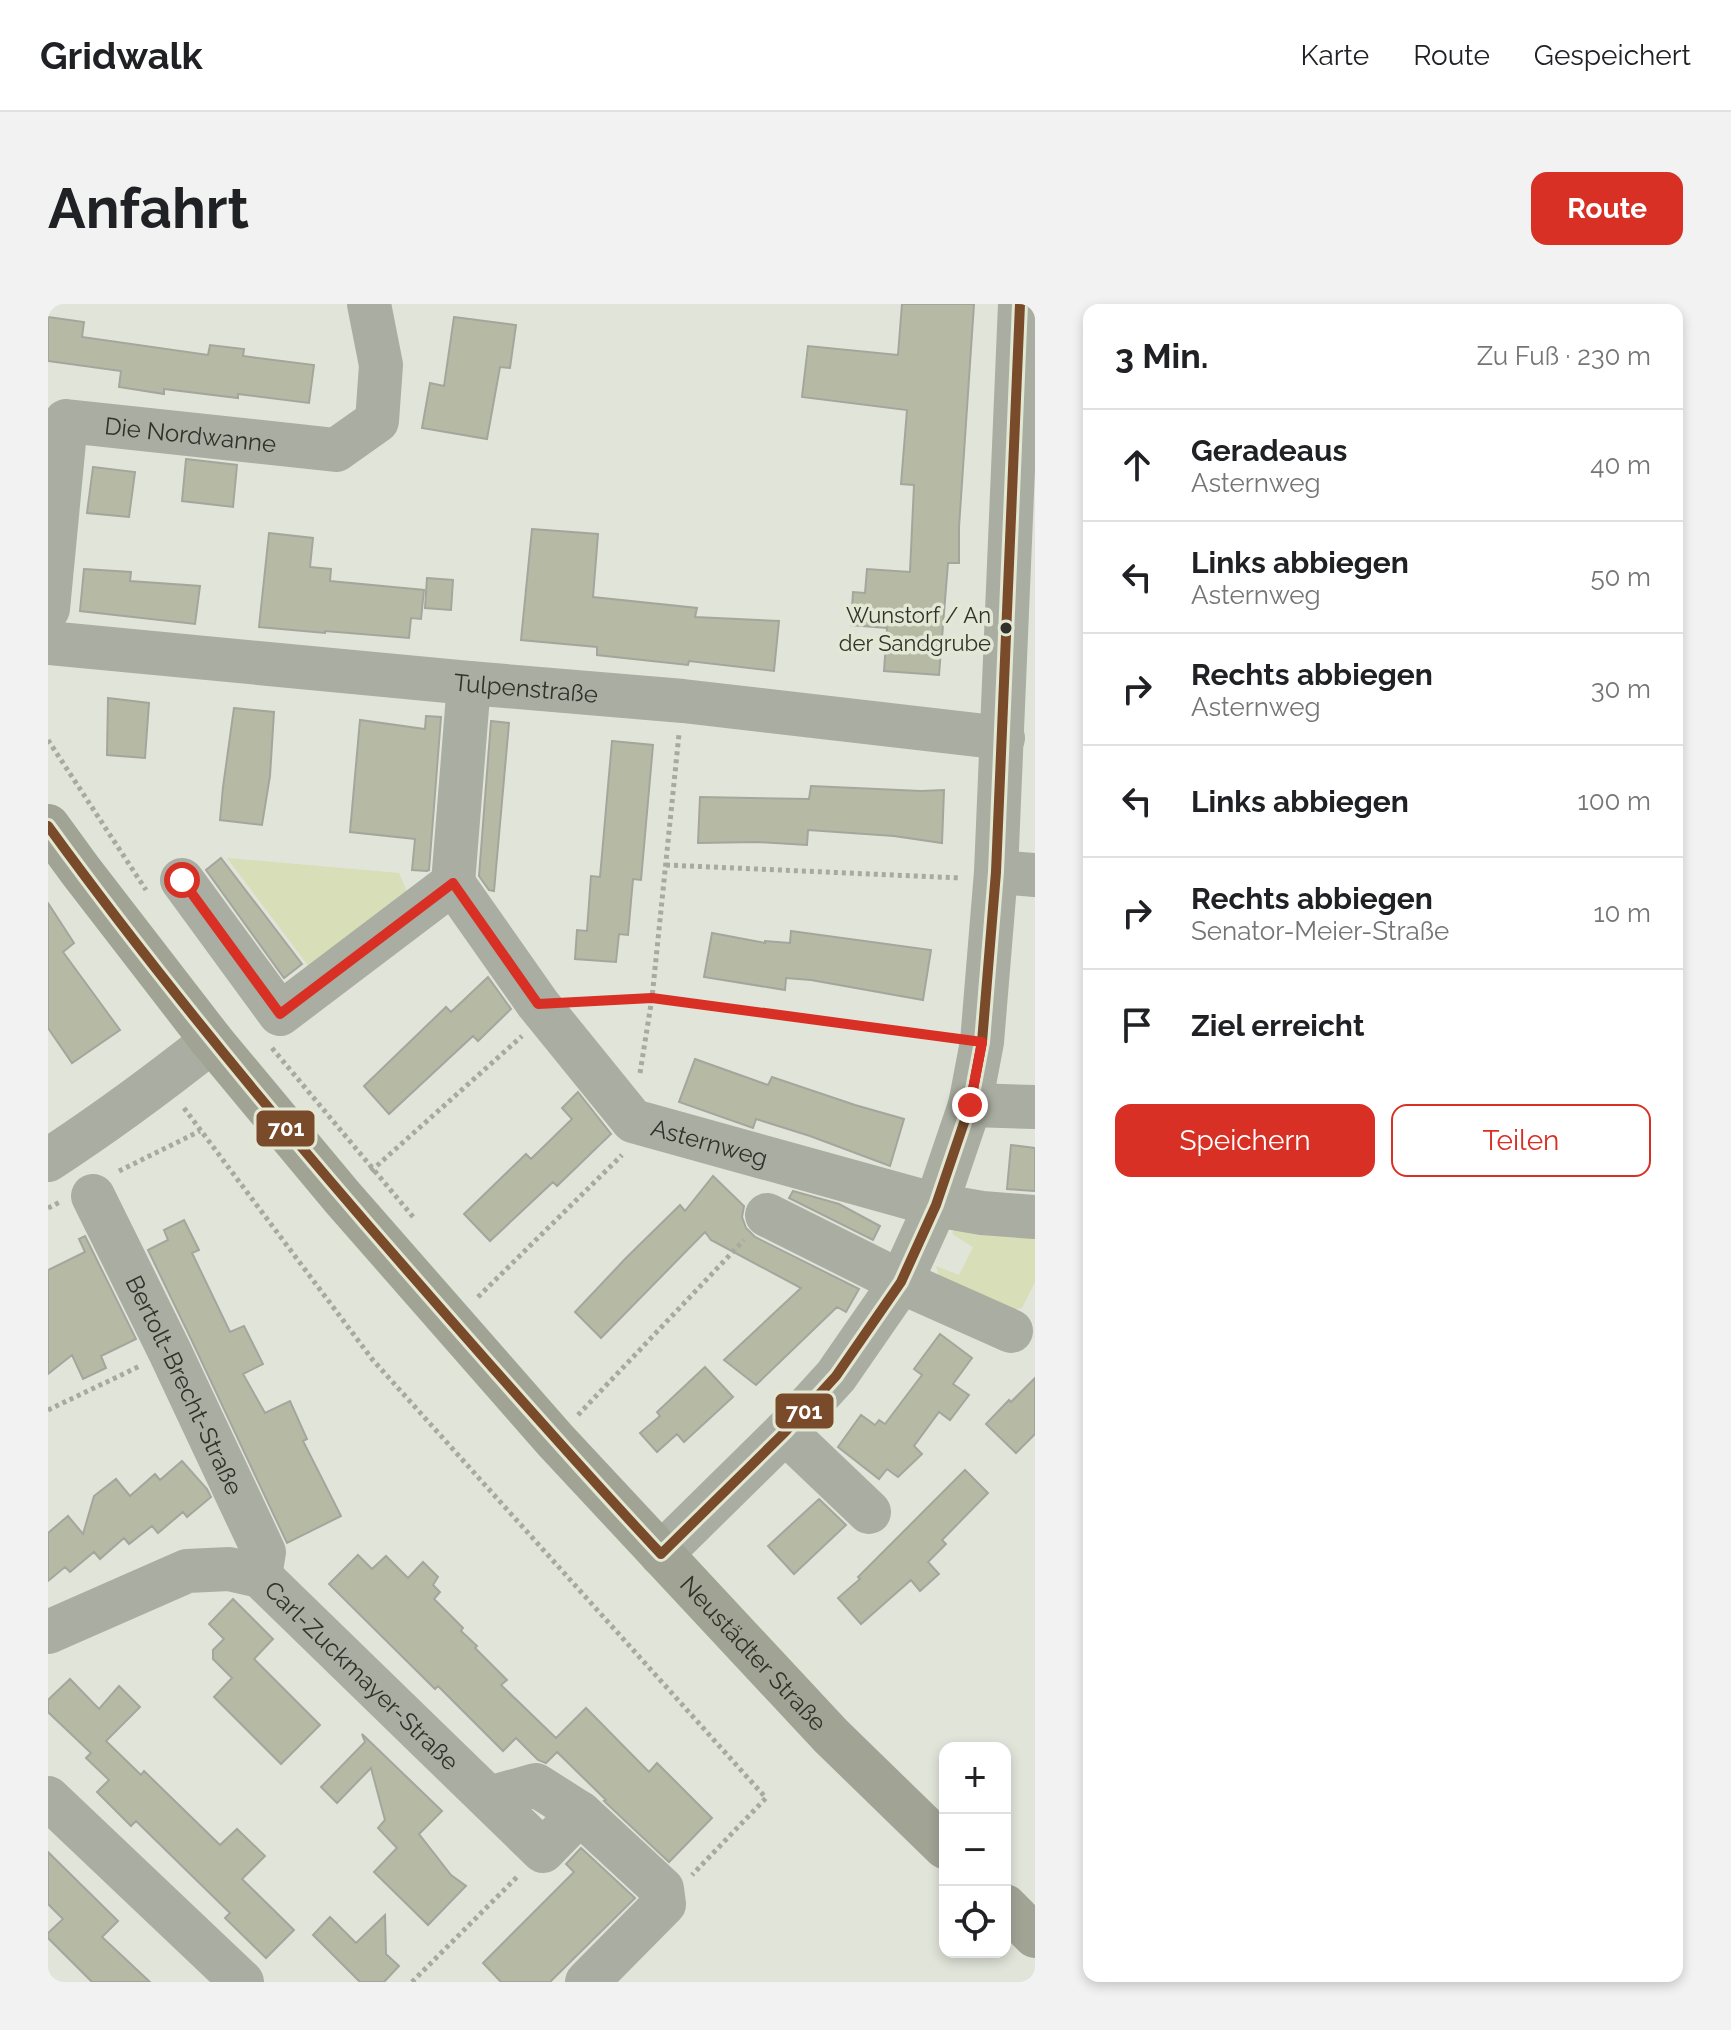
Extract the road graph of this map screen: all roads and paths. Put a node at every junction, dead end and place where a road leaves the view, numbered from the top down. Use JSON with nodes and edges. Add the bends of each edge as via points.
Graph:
{"nodes":[{"id":1,"x":369,"y":304,"type":"edge"},
{"id":2,"x":1020,"y":304,"type":"edge"},
{"id":3,"x":48,"y":609,"type":"edge"},
{"id":4,"x":48,"y":643,"type":"edge"},
{"id":5,"x":469,"y":683,"type":"junction"},
{"id":6,"x":683,"y":701,"type":"junction"},
{"id":7,"x":1003,"y":738,"type":"junction"},
{"id":8,"x":48,"y":740,"type":"edge"},
{"id":9,"x":48,"y":826,"type":"edge"},
{"id":10,"x":666,"y":865,"type":"junction"},
{"id":11,"x":1009,"y":876,"type":"edge"},
{"id":12,"x":453,"y":883,"type":"junction"},
{"id":13,"x":167,"y":889,"type":"joint"},
{"id":14,"x":652,"y":998,"type":"junction"},
{"id":15,"x":542,"y":1009,"type":"junction"},
{"id":16,"x":262,"y":1036,"type":"dead end"},
{"id":17,"x":212,"y":1041,"type":"junction"},
{"id":18,"x":982,"y":1042,"type":"junction"},
{"id":19,"x":970,"y":1105,"type":"junction"},
{"id":20,"x":1035,"y":1107,"type":"edge"},
{"id":21,"x":642,"y":1124,"type":"junction"},
{"id":22,"x":48,"y":1160,"type":"edge"},
{"id":23,"x":357,"y":1183,"type":"junction"},
{"id":24,"x":90,"y":1190,"type":"junction"},
{"id":25,"x":936,"y":1205,"type":"junction"},
{"id":26,"x":48,"y":1208,"type":"edge"},
{"id":27,"x":767,"y":1215,"type":"joint"},
{"id":28,"x":1035,"y":1217,"type":"edge"},
{"id":29,"x":421,"y":1227,"type":"dead end"},
{"id":30,"x":901,"y":1282,"type":"junction"},
{"id":31,"x":468,"y":1301,"type":"junction"},
{"id":32,"x":1011,"y":1331,"type":"dead end"},
{"id":33,"x":170,"y":1352,"type":"junction"},
{"id":34,"x":48,"y":1410,"type":"edge"},
{"id":35,"x":785,"y":1432,"type":"junction"},
{"id":36,"x":555,"y":1440,"type":"junction"},
{"id":37,"x":869,"y":1512,"type":"dead end"},
{"id":38,"x":661,"y":1554,"type":"junction"},
{"id":39,"x":260,"y":1576,"type":"junction"},
{"id":40,"x":48,"y":1632,"type":"edge"},
{"id":41,"x":48,"y":1798,"type":"edge"},
{"id":42,"x":489,"y":1798,"type":"junction"},
{"id":43,"x":580,"y":1813,"type":"junction"},
{"id":44,"x":939,"y":1841,"type":"edge"},
{"id":45,"x":543,"y":1851,"type":"junction"},
{"id":46,"x":664,"y":1904,"type":"junction"},
{"id":47,"x":1011,"y":1912,"type":"edge"},
{"id":48,"x":1035,"y":1936,"type":"edge"},
{"id":49,"x":242,"y":1982,"type":"edge"},
{"id":50,"x":412,"y":1982,"type":"edge"},
{"id":51,"x":587,"y":1982,"type":"edge"}],
"edges":[{"from":1,"to":3,"type":"street","name":"Die Nordwanne","via":[[381,365],[377,421],[336,450],[66,421]]},
{"from":2,"to":7,"type":"street"},
{"from":4,"to":5,"type":"street","name":"Tulpenstraße"},
{"from":5,"to":6,"type":"street","name":"Tulpenstraße"},
{"from":5,"to":12,"type":"street"},
{"from":6,"to":7,"type":"street","name":"Tulpenstraße"},
{"from":6,"to":10,"type":"path"},
{"from":7,"to":11,"type":"street"},
{"from":8,"to":13,"type":"path"},
{"from":9,"to":17,"type":"main road","name":"Neustädter Straße"},
{"from":10,"to":11,"type":"path"},
{"from":10,"to":14,"type":"path"},
{"from":11,"to":18,"type":"street"},
{"from":12,"to":13,"type":"street","via":[[280,1014]]},
{"from":12,"to":15,"type":"street","name":"Asternweg"},
{"from":14,"to":15,"type":"path"},
{"from":14,"to":18,"type":"path"},
{"from":14,"to":21,"type":"path"},
{"from":15,"to":21,"type":"street","name":"Asternweg"},
{"from":15,"to":23,"type":"path"},
{"from":16,"to":23,"type":"path"},
{"from":17,"to":22,"type":"street"},
{"from":17,"to":23,"type":"main road","name":"Neustädter Straße"},
{"from":18,"to":19,"type":"street"},
{"from":19,"to":20,"type":"street"},
{"from":19,"to":25,"type":"street"},
{"from":21,"to":25,"type":"street","name":"Asternweg"},
{"from":21,"to":31,"type":"path"},
{"from":23,"to":29,"type":"path"},
{"from":23,"to":31,"type":"main road","name":"Neustädter Straße"},
{"from":24,"to":26,"type":"path"},
{"from":24,"to":33,"type":"street","name":"Bertolt-Brecht-Straße"},
{"from":24,"to":46,"type":"path","via":[[200,1131],[372,1359],[766,1798]]},
{"from":25,"to":28,"type":"street","name":"Asternweg"},
{"from":25,"to":30,"type":"street"},
{"from":27,"to":30,"type":"street"},
{"from":27,"to":36,"type":"path"},
{"from":30,"to":32,"type":"street"},
{"from":30,"to":35,"type":"street","via":[[836,1376]]},
{"from":31,"to":36,"type":"main road","name":"Neustädter Straße"},
{"from":33,"to":34,"type":"path"},
{"from":33,"to":39,"type":"street","name":"Bertolt-Brecht-Straße","via":[[264,1552]]},
{"from":35,"to":37,"type":"street"},
{"from":35,"to":38,"type":"street"},
{"from":36,"to":38,"type":"main road","name":"Neustädter Straße"},
{"from":38,"to":44,"type":"main road","name":"Neustädter Straße","via":[[831,1736]]},
{"from":39,"to":40,"type":"street","name":"Carl-Zuckmayer-Straße","via":[[229,1569],[187,1571]]},
{"from":39,"to":42,"type":"street","name":"Carl-Zuckmayer-Straße"},
{"from":41,"to":49,"type":"street"},
{"from":42,"to":43,"type":"street","via":[[536,1785]]},
{"from":42,"to":45,"type":"street","name":"Carl-Zuckmayer-Straße"},
{"from":43,"to":45,"type":"street"},
{"from":43,"to":46,"type":"street","via":[[662,1889]]},
{"from":45,"to":50,"type":"path"},
{"from":46,"to":51,"type":"street"},
{"from":47,"to":48,"type":"main road"}]}
